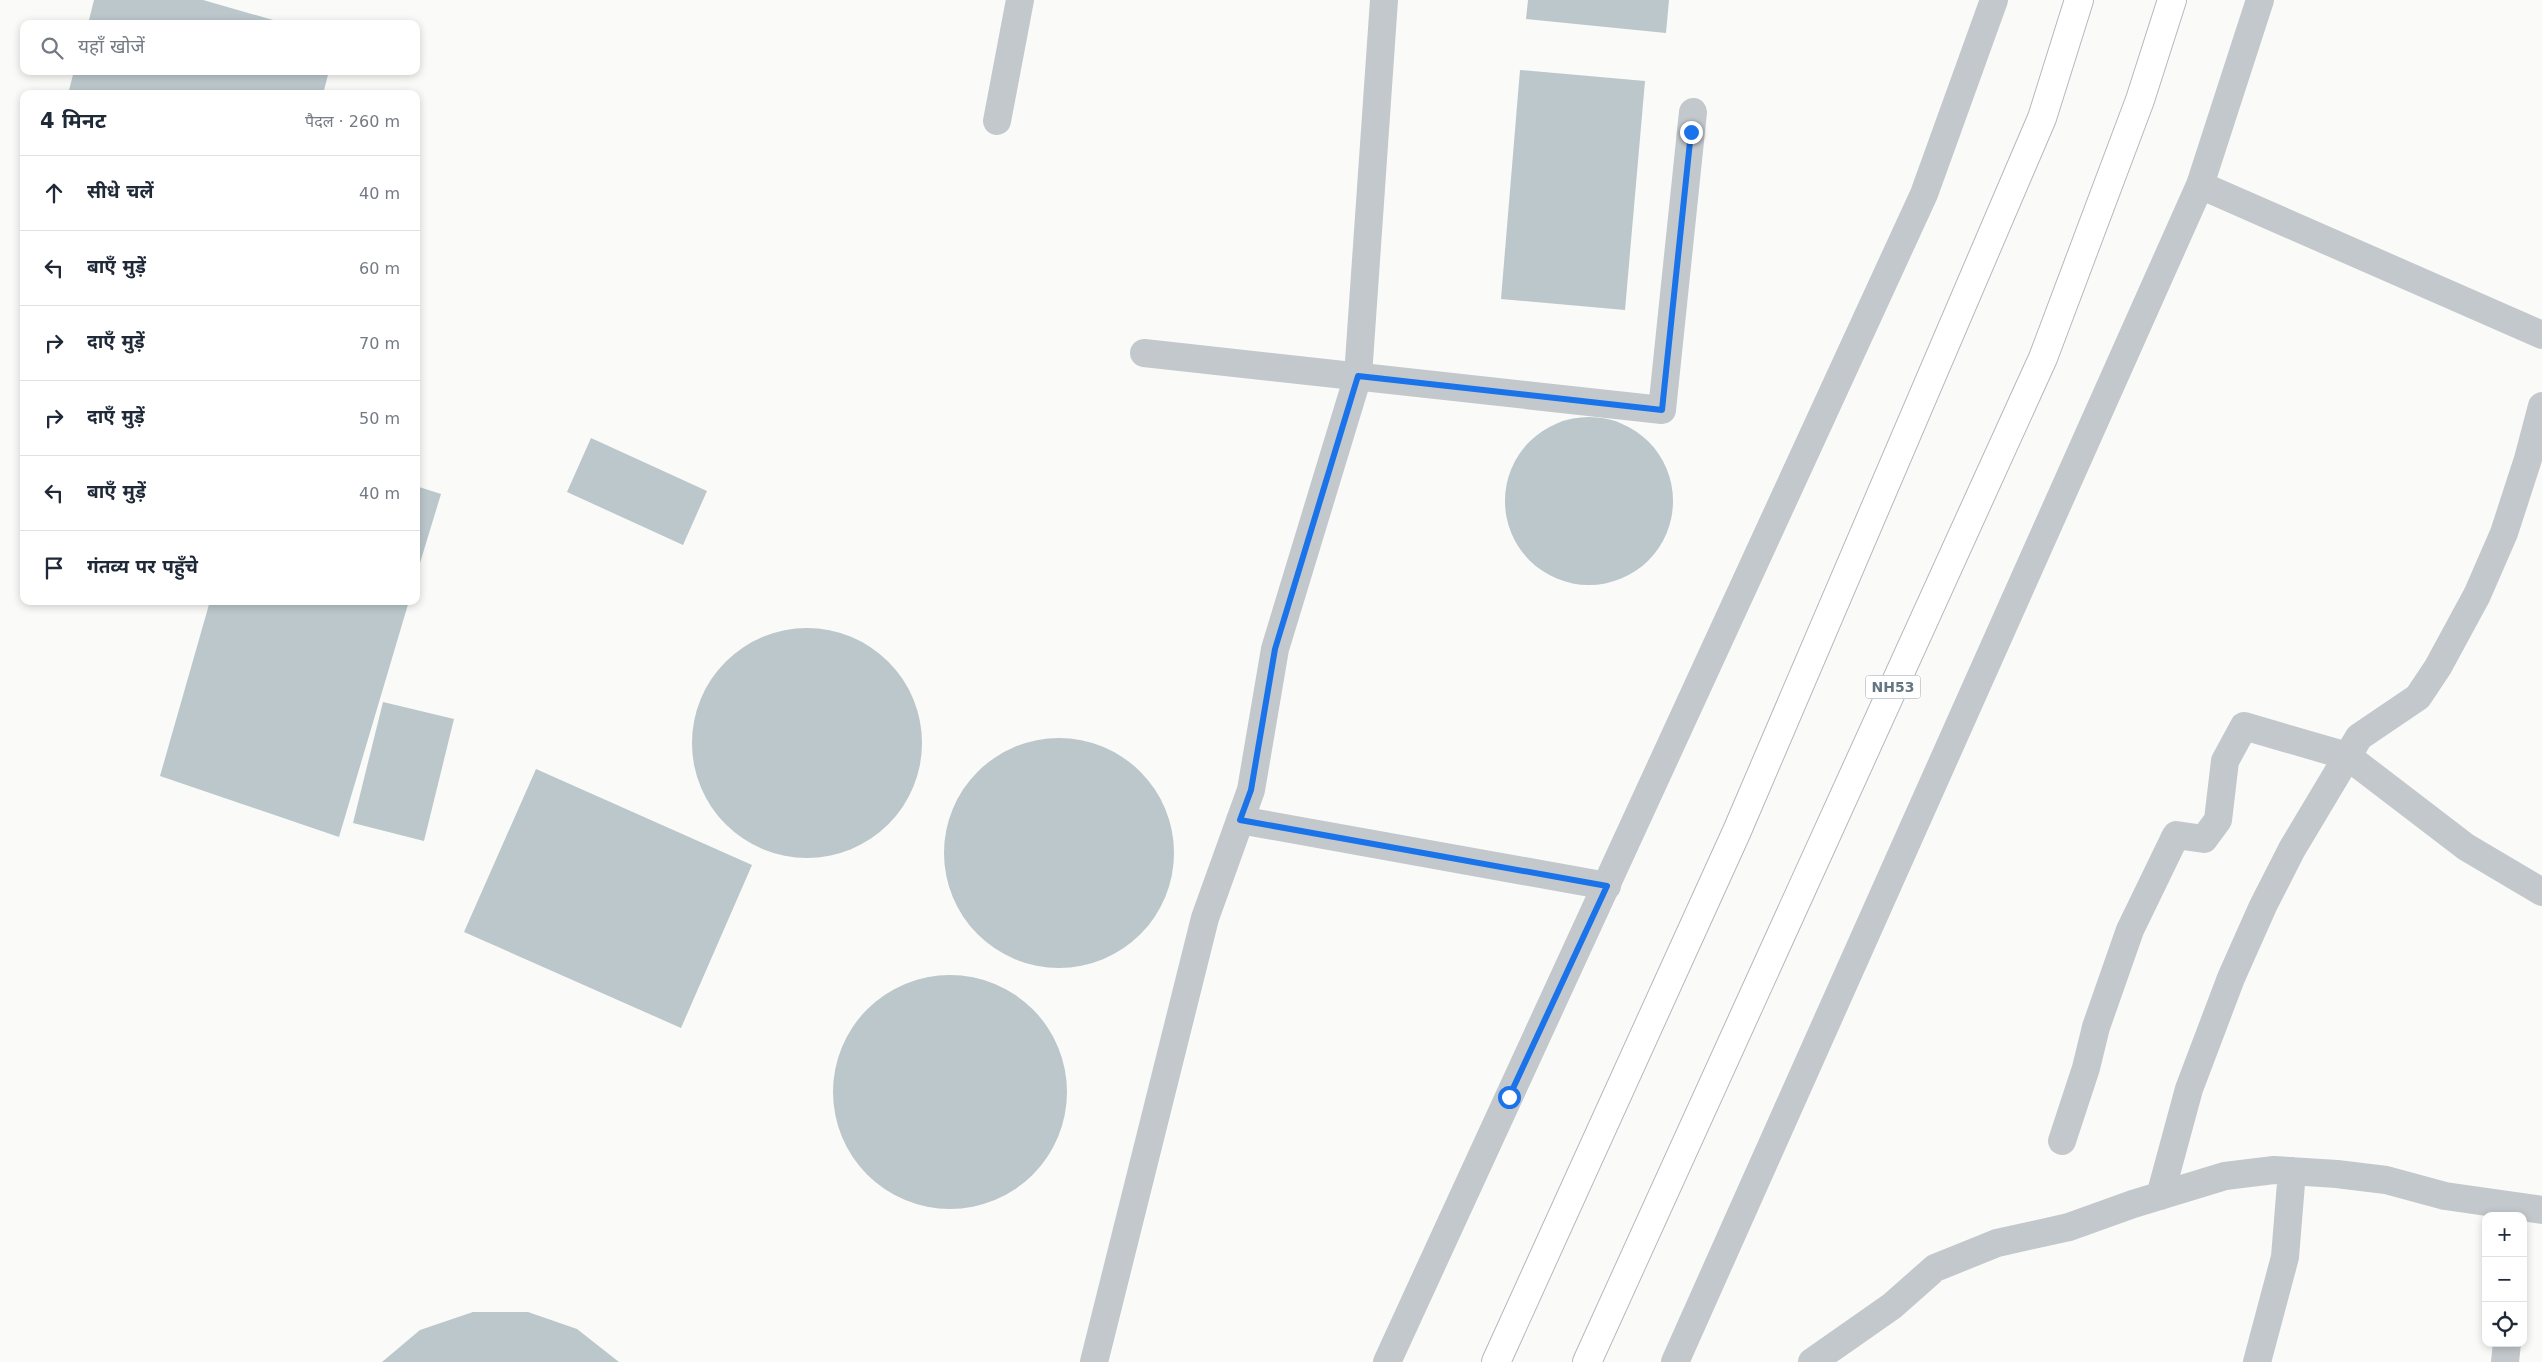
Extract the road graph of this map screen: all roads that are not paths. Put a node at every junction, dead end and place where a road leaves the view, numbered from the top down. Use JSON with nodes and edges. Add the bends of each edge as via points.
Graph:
{"nodes":[{"id":1,"x":1020,"y":0,"type":"edge"},
{"id":2,"x":1384,"y":0,"type":"edge"},
{"id":3,"x":1994,"y":0,"type":"edge"},
{"id":4,"x":2079,"y":0,"type":"edge"},
{"id":5,"x":2172,"y":0,"type":"edge"},
{"id":6,"x":2260,"y":0,"type":"edge"},
{"id":7,"x":1693,"y":112,"type":"dead end"},
{"id":8,"x":997,"y":122,"type":"dead end"},
{"id":9,"x":2200,"y":185,"type":"junction"},
{"id":10,"x":2542,"y":334,"type":"edge"},
{"id":11,"x":1144,"y":353,"type":"dead end"},
{"id":12,"x":1358,"y":376,"type":"junction"},
{"id":13,"x":2542,"y":406,"type":"edge"},
{"id":14,"x":2348,"y":756,"type":"junction"},
{"id":15,"x":1240,"y":820,"type":"junction"},
{"id":16,"x":1607,"y":886,"type":"junction"},
{"id":17,"x":2542,"y":892,"type":"edge"},
{"id":18,"x":2062,"y":1141,"type":"dead end"},
{"id":19,"x":2292,"y":1171,"type":"junction"},
{"id":20,"x":2160,"y":1196,"type":"junction"},
{"id":21,"x":2525,"y":1211,"type":"edge"},
{"id":22,"x":2507,"y":1347,"type":"edge"},
{"id":23,"x":1094,"y":1362,"type":"edge"},
{"id":24,"x":1387,"y":1362,"type":"edge"},
{"id":25,"x":1496,"y":1362,"type":"edge"},
{"id":26,"x":1587,"y":1362,"type":"edge"},
{"id":27,"x":1675,"y":1362,"type":"edge"},
{"id":28,"x":1812,"y":1362,"type":"edge"},
{"id":29,"x":2257,"y":1362,"type":"edge"},
{"id":30,"x":2505,"y":1362,"type":"edge"}],
"edges":[{"from":1,"to":8,"type":"street"},
{"from":2,"to":12,"type":"street"},
{"from":3,"to":16,"type":"street","via":[[1924,194]]},
{"from":4,"to":25,"type":"highway","via":[[2039,127],[1736,831]]},
{"from":5,"to":26,"type":"highway","number":"NH53","via":[[2140,100],[2043,358]]},
{"from":6,"to":9,"type":"street"},
{"from":7,"to":12,"type":"street","via":[[1662,410]]},
{"from":9,"to":10,"type":"street"},
{"from":9,"to":27,"type":"street"},
{"from":11,"to":12,"type":"street"},
{"from":12,"to":15,"type":"street","via":[[1275,649],[1251,790]]},
{"from":13,"to":14,"type":"street","via":[[2504,533],[2477,595],[2438,667],[2418,697],[2358,737]]},
{"from":14,"to":17,"type":"street","via":[[2466,847]]},
{"from":14,"to":18,"type":"street","via":[[2244,726],[2225,761],[2218,820],[2204,840],[2176,835],[2130,930],[2096,1027]]},
{"from":14,"to":20,"type":"street","via":[[2292,849],[2231,978],[2189,1089]]},
{"from":15,"to":16,"type":"street"},
{"from":15,"to":23,"type":"street","via":[[1205,918]]},
{"from":16,"to":24,"type":"street"},
{"from":19,"to":20,"type":"street","via":[[2225,1176]]},
{"from":19,"to":21,"type":"street","via":[[2386,1180],[2445,1196]]},
{"from":19,"to":29,"type":"street","via":[[2285,1257]]},
{"from":20,"to":28,"type":"street","via":[[2069,1227],[1998,1243],[1935,1268],[1892,1306]]},
{"from":22,"to":30,"type":"street"}]}
